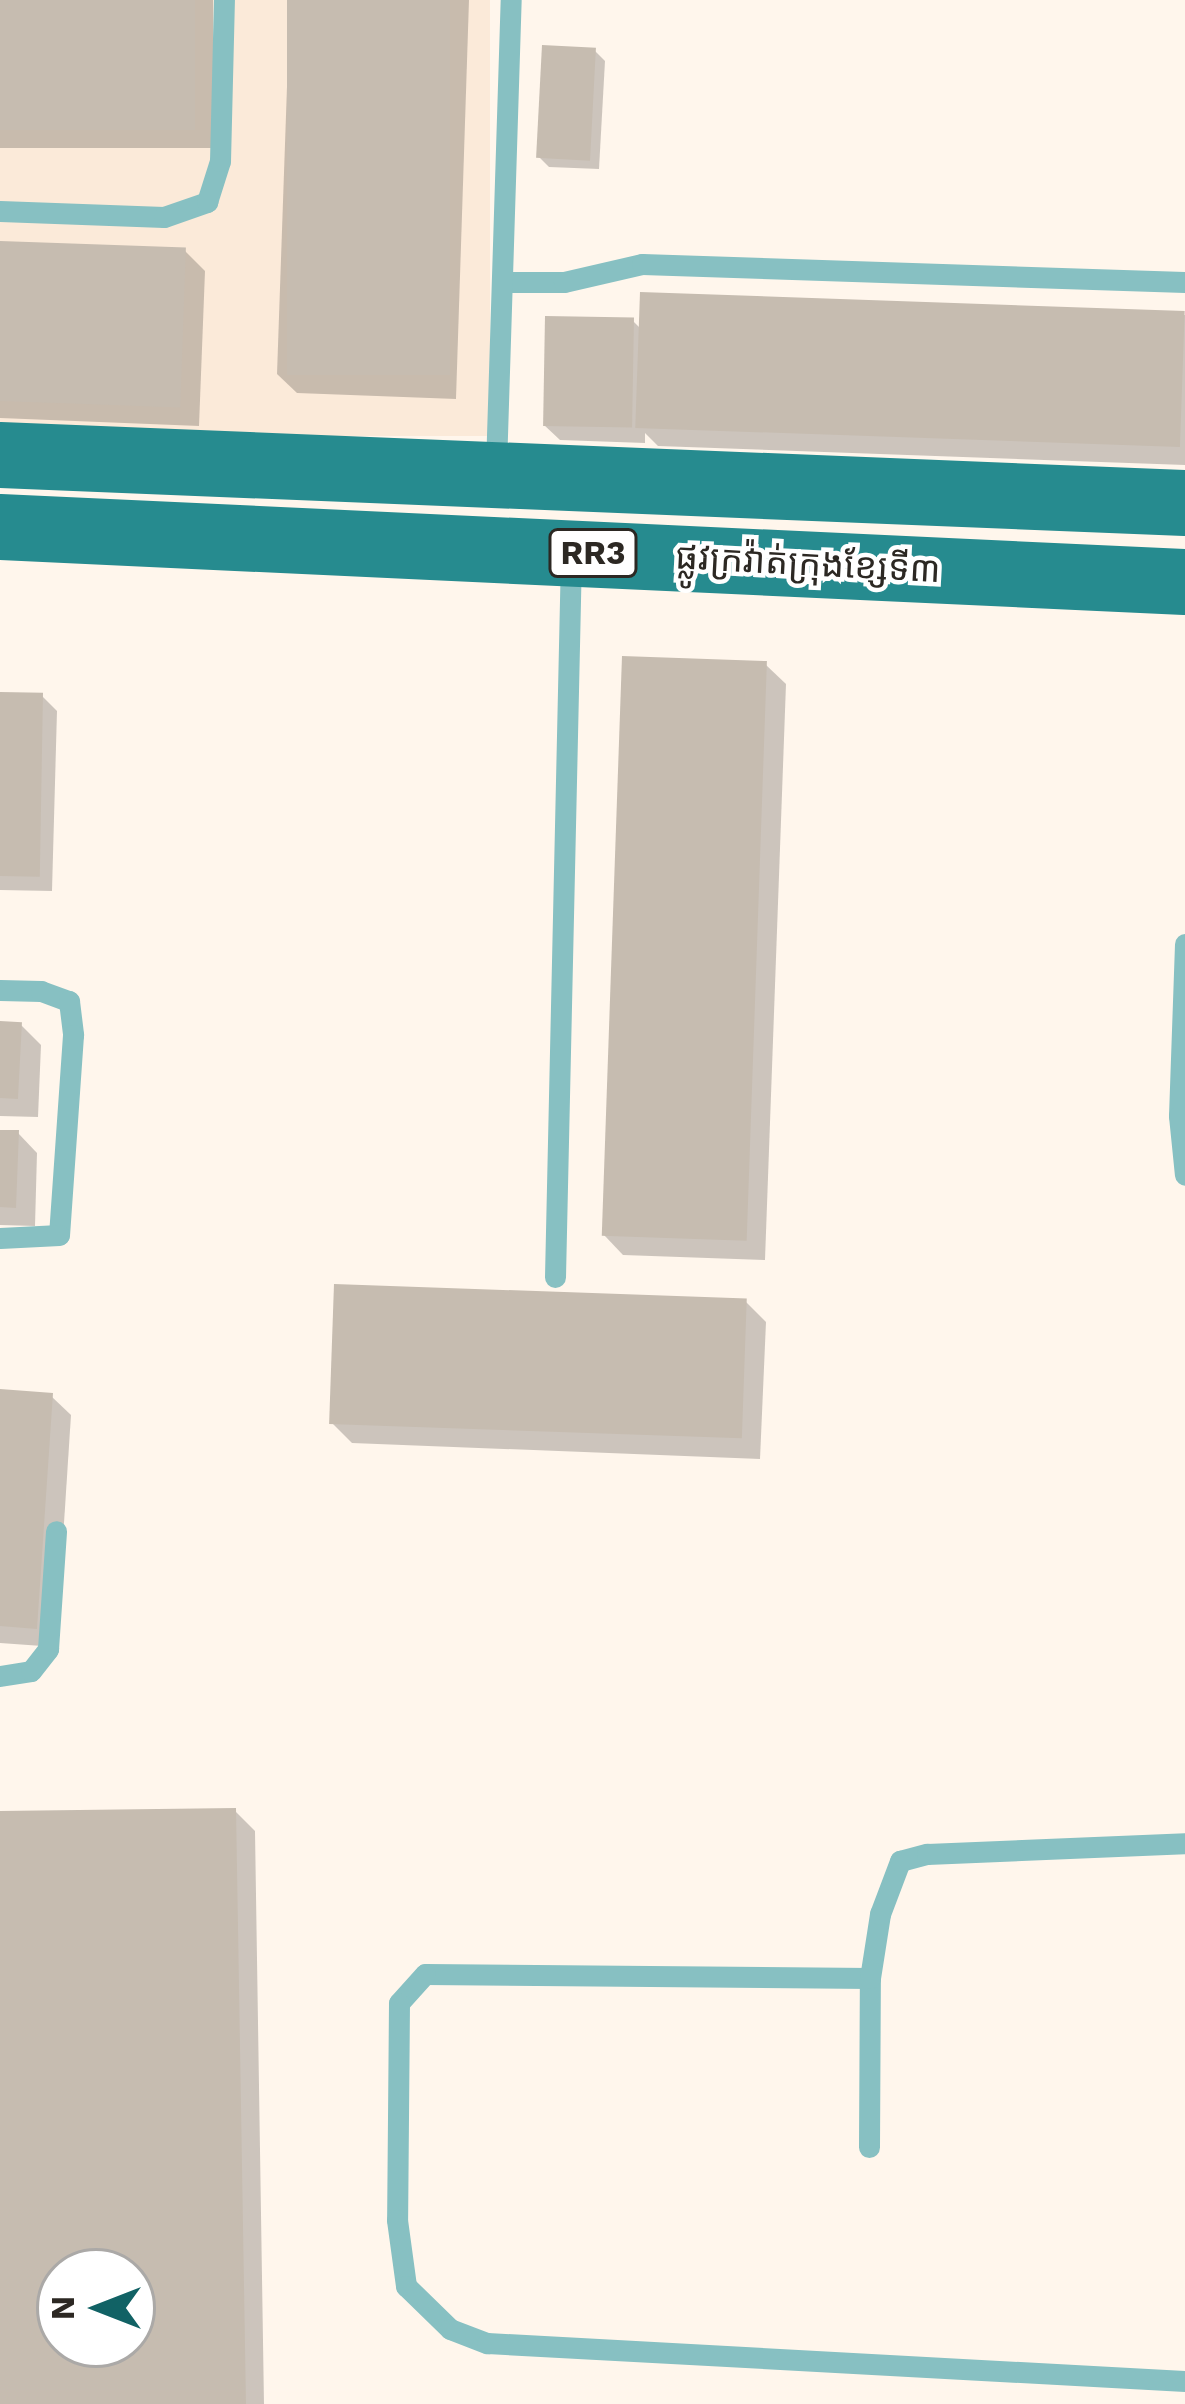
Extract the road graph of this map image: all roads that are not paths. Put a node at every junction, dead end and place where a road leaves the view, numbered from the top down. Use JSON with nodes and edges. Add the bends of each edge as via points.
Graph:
{"nodes":[{"id":1,"x":224,"y":0,"type":"edge"},
{"id":2,"x":511,"y":0,"type":"edge"},
{"id":3,"x":0,"y":211,"type":"edge"},
{"id":4,"x":504,"y":282,"type":"junction"},
{"id":5,"x":1185,"y":282,"type":"edge"},
{"id":6,"x":0,"y":455,"type":"edge"},
{"id":7,"x":496,"y":474,"type":"junction"},
{"id":8,"x":1185,"y":503,"type":"edge"},
{"id":9,"x":0,"y":527,"type":"edge"},
{"id":10,"x":572,"y":552,"type":"junction"},
{"id":11,"x":1185,"y":583,"type":"edge"},
{"id":12,"x":1185,"y":944,"type":"edge"},
{"id":13,"x":0,"y":990,"type":"edge"},
{"id":14,"x":1185,"y":1175,"type":"edge"},
{"id":15,"x":0,"y":1238,"type":"edge"},
{"id":16,"x":555,"y":1277,"type":"dead end"},
{"id":17,"x":56,"y":1531,"type":"dead end"},
{"id":18,"x":0,"y":1676,"type":"edge"},
{"id":19,"x":1185,"y":1843,"type":"edge"},
{"id":20,"x":870,"y":1978,"type":"junction"},
{"id":21,"x":868,"y":2147,"type":"dead end"},
{"id":22,"x":1185,"y":2381,"type":"edge"}],
"edges":[{"from":1,"to":3,"type":"lane","via":[[220,161],[206,202],[164,217]]},
{"from":2,"to":4,"type":"lane"},
{"from":4,"to":5,"type":"lane","via":[[564,282],[642,264]]},
{"from":4,"to":7,"type":"lane"},
{"from":6,"to":7,"type":"main road","name":"ផ្លូវក្រវ៉ាត់ក្រុងខ្សែទី៣","number":"RR3"},
{"from":7,"to":8,"type":"main road","name":"ផ្លូវក្រវ៉ាត់ក្រុងខ្សែទី៣","number":"RR3"},
{"from":9,"to":10,"type":"main road","name":"ផ្លូវក្រវ៉ាត់ក្រុងខ្សែទី៣","number":"RR3"},
{"from":10,"to":11,"type":"main road","name":"ផ្លូវក្រវ៉ាត់ក្រុងខ្សែទី៣","number":"RR3"},
{"from":10,"to":16,"type":"lane"},
{"from":12,"to":14,"type":"lane"},
{"from":13,"to":15,"type":"lane","via":[[69,1001],[73,1035],[59,1235]]},
{"from":17,"to":18,"type":"lane","via":[[48,1649],[31,1671]]},
{"from":19,"to":20,"type":"lane","via":[[901,1861],[880,1914]]},
{"from":20,"to":21,"type":"lane"},
{"from":20,"to":22,"type":"lane","via":[[425,1975],[398,2003],[397,2220],[406,2286],[450,2329],[487,2343]]}]}
